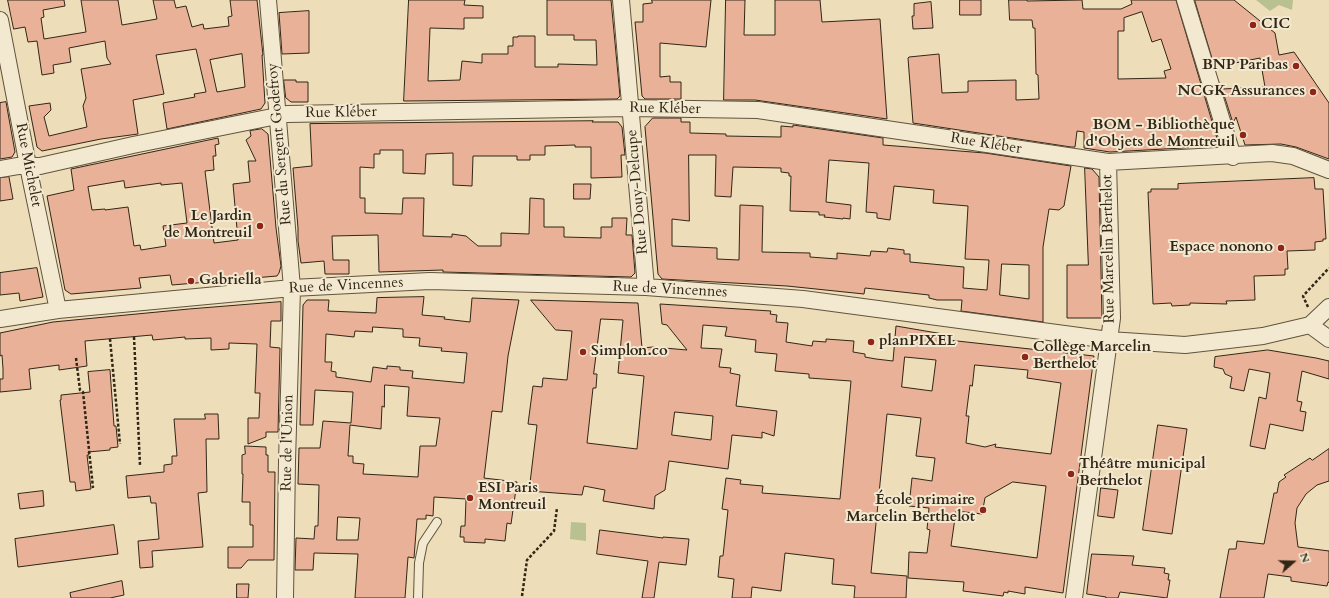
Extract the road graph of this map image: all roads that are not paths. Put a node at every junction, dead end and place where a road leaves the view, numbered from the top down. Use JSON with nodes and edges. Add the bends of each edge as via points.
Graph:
{"nodes":[{"id":1,"x":268,"y":0,"type":"edge"},
{"id":2,"x":621,"y":0,"type":"edge"},
{"id":3,"x":1184,"y":0,"type":"edge"},
{"id":4,"x":0,"y":20,"type":"edge"},
{"id":5,"x":630,"y":108,"type":"junction"},
{"id":6,"x":277,"y":115,"type":"junction"},
{"id":7,"x":1233,"y":156,"type":"junction"},
{"id":8,"x":1108,"y":162,"type":"junction"},
{"id":9,"x":28,"y":166,"type":"junction"},
{"id":10,"x":0,"y":169,"type":"edge"},
{"id":11,"x":1329,"y":170,"type":"edge"},
{"id":12,"x":646,"y":287,"type":"junction"},
{"id":13,"x":292,"y":288,"type":"junction"},
{"id":14,"x":58,"y":310,"type":"junction"},
{"id":15,"x":1319,"y":316,"type":"edge"},
{"id":16,"x":0,"y":319,"type":"edge"},
{"id":17,"x":1329,"y":339,"type":"edge"},
{"id":18,"x":1109,"y":340,"type":"junction"},
{"id":19,"x":437,"y":522,"type":"dead end"},
{"id":20,"x":285,"y":598,"type":"edge"},
{"id":21,"x":418,"y":598,"type":"edge"},
{"id":22,"x":1074,"y":598,"type":"edge"}],
"edges":[{"from":1,"to":6,"type":"street","name":"Rue du Sergent Godefroy"},
{"from":2,"to":5,"type":"street","name":"Rue Douy-Delcupe"},
{"from":3,"to":7,"type":"street"},
{"from":4,"to":9,"type":"street","name":"Rue Michelet"},
{"from":5,"to":6,"type":"street","name":"Rue Kléber"},
{"from":5,"to":8,"type":"street","name":"Rue Kléber","via":[[758,110]]},
{"from":5,"to":12,"type":"street","name":"Rue Douy-Delcupe"},
{"from":6,"to":9,"type":"street","name":"Rue Kléber","via":[[40,166]]},
{"from":6,"to":13,"type":"street","name":"Rue du Sergent Godefroy"},
{"from":7,"to":8,"type":"street","name":"Rue Kléber"},
{"from":7,"to":11,"type":"street","name":"Rue Kléber","via":[[1293,156]]},
{"from":8,"to":18,"type":"street","name":"Rue Marcelin Berthelot","via":[[1112,318]]},
{"from":9,"to":10,"type":"street","name":"Rue Kléber"},
{"from":9,"to":14,"type":"street","name":"Rue Michelet"},
{"from":12,"to":13,"type":"street","name":"Rue de Vincennes","via":[[430,281]]},
{"from":12,"to":18,"type":"street","name":"Rue de Vincennes","via":[[803,299]]},
{"from":13,"to":14,"type":"street","name":"Rue de Vincennes"},
{"from":13,"to":20,"type":"street","name":"Rue de l'Union"},
{"from":14,"to":16,"type":"street","name":"Rue de Vincennes"},
{"from":15,"to":17,"type":"street"},
{"from":15,"to":18,"type":"street","name":"Rue de Vincennes","via":[[1263,336],[1185,345]]},
{"from":18,"to":22,"type":"street","name":"Rue Marcelin Berthelot"},
{"from":19,"to":21,"type":"lane","via":[[423,543],[419,563]]}]}
